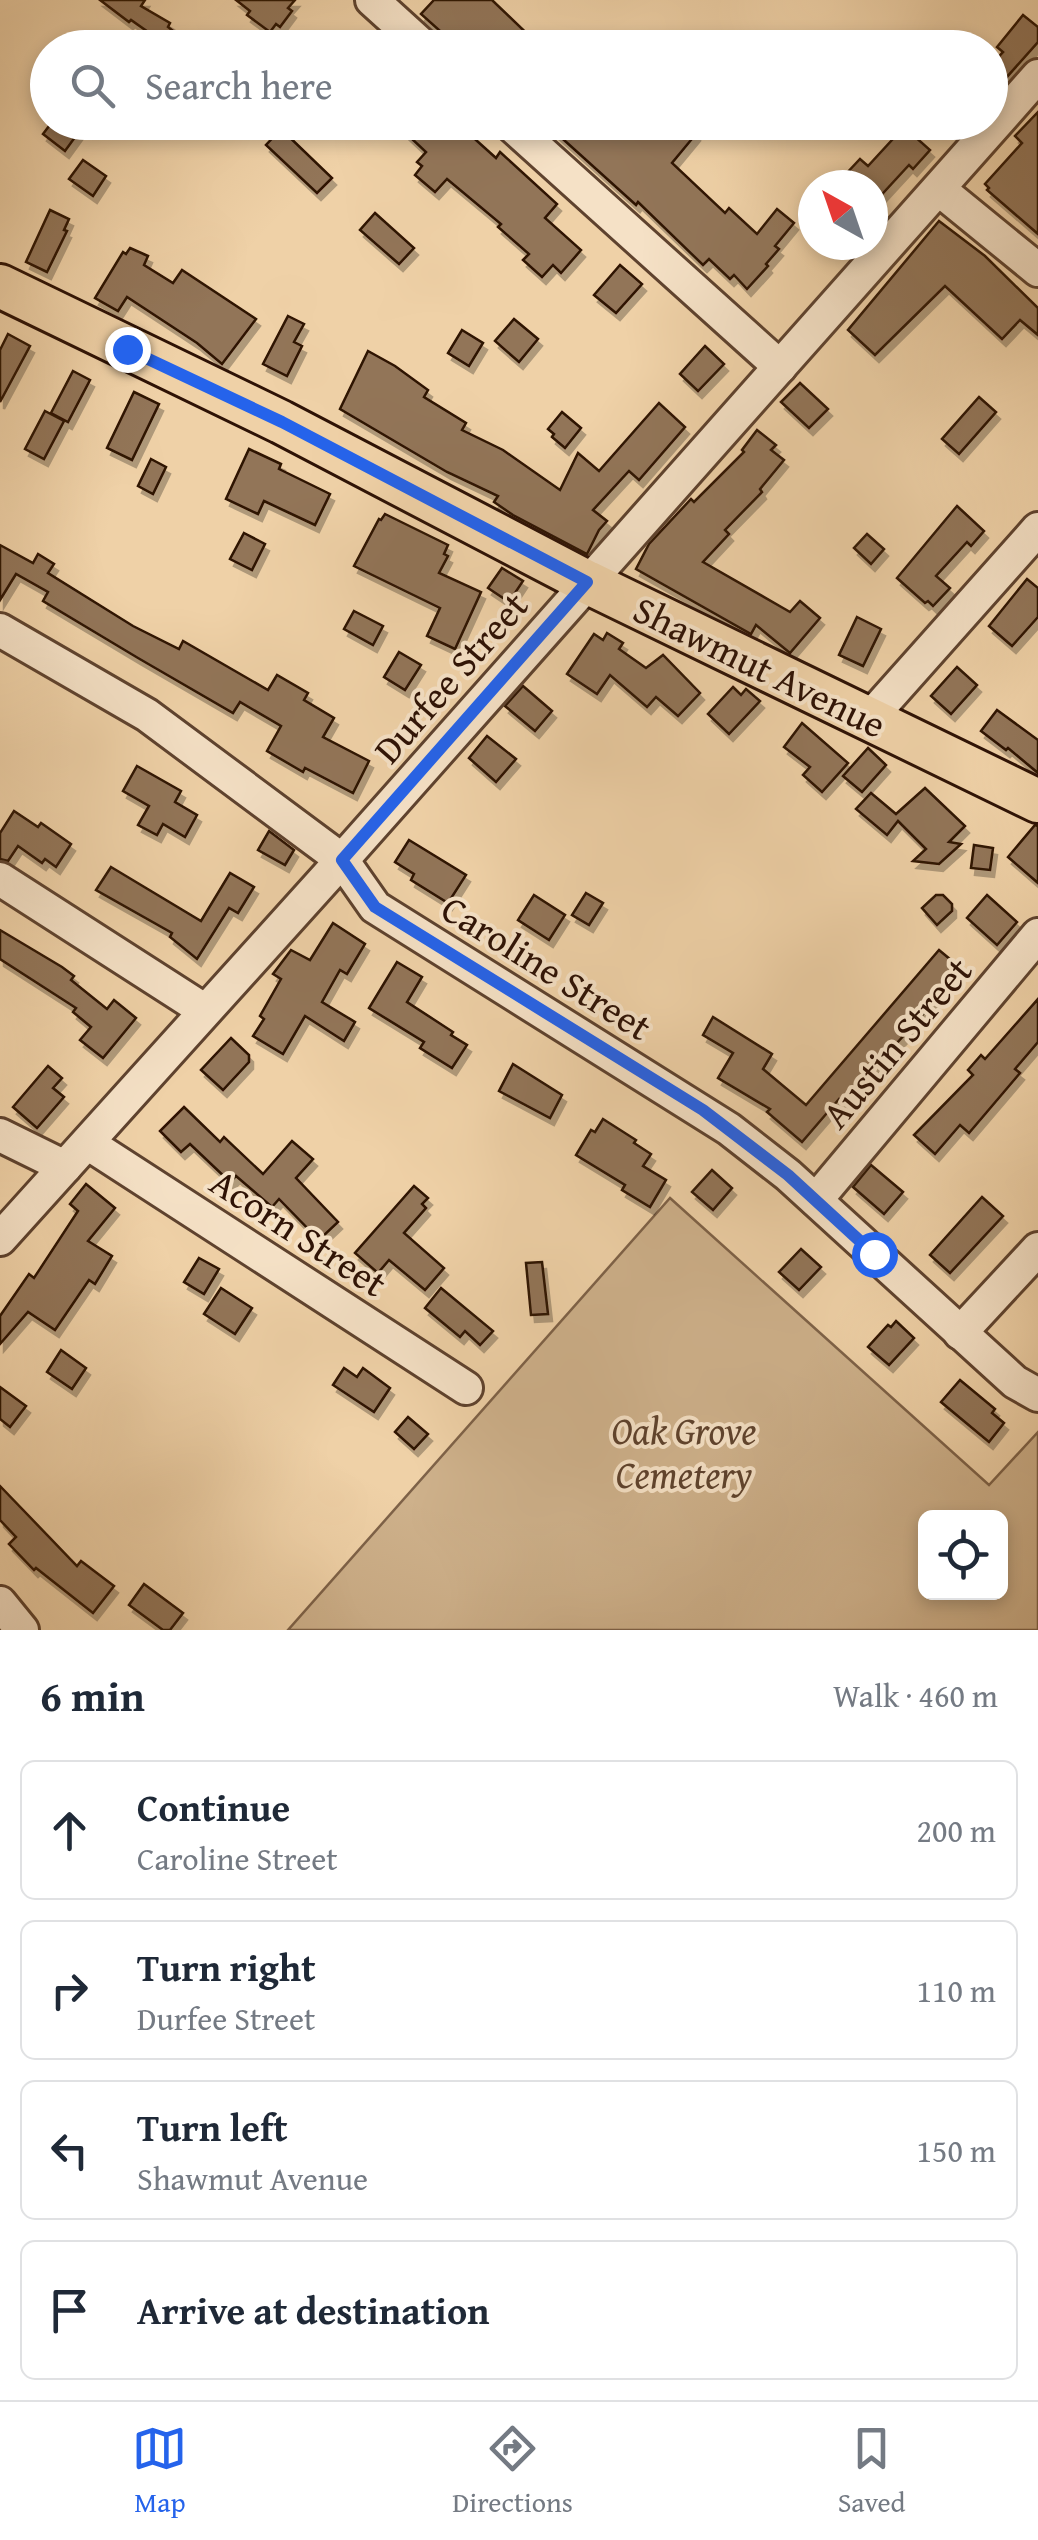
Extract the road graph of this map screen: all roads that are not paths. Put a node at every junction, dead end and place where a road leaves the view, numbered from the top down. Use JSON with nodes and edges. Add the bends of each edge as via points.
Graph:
{"nodes":[{"id":1,"x":372,"y":0,"type":"edge"},
{"id":2,"x":405,"y":30,"type":"edge"},
{"id":3,"x":1038,"y":76,"type":"edge"},
{"id":4,"x":1008,"y":111,"type":"edge"},
{"id":5,"x":528,"y":140,"type":"edge"},
{"id":6,"x":983,"y":140,"type":"edge"},
{"id":7,"x":940,"y":190,"type":"junction"},
{"id":8,"x":1038,"y":270,"type":"edge"},
{"id":9,"x":0,"y":286,"type":"edge"},
{"id":10,"x":780,"y":367,"type":"junction"},
{"id":11,"x":1038,"y":529,"type":"edge"},
{"id":12,"x":587,"y":582,"type":"junction"},
{"id":13,"x":0,"y":630,"type":"edge"},
{"id":14,"x":868,"y":720,"type":"junction"},
{"id":15,"x":1038,"y":801,"type":"edge"},
{"id":16,"x":342,"y":860,"type":"junction"},
{"id":17,"x":0,"y":879,"type":"edge"},
{"id":18,"x":1038,"y":935,"type":"edge"},
{"id":19,"x":204,"y":1010,"type":"junction"},
{"id":20,"x":0,"y":1135,"type":"edge"},
{"id":21,"x":89,"y":1144,"type":"junction"},
{"id":22,"x":65,"y":1167,"type":"junction"},
{"id":23,"x":816,"y":1200,"type":"junction"},
{"id":24,"x":0,"y":1239,"type":"edge"},
{"id":25,"x":1038,"y":1249,"type":"edge"},
{"id":26,"x":960,"y":1333,"type":"junction"},
{"id":27,"x":466,"y":1388,"type":"dead end"},
{"id":28,"x":1038,"y":1395,"type":"edge"},
{"id":29,"x":0,"y":1603,"type":"edge"},
{"id":30,"x":22,"y":1630,"type":"edge"}],
"edges":[{"from":1,"to":2,"type":"street"},
{"from":3,"to":4,"type":"street","name":"Durfee Street"},
{"from":5,"to":10,"type":"street"},
{"from":6,"to":7,"type":"street","name":"Durfee Street"},
{"from":7,"to":8,"type":"street"},
{"from":7,"to":10,"type":"street","name":"Durfee Street"},
{"from":9,"to":12,"type":"main road","name":"Shawmut Avenue","via":[[282,422]]},
{"from":10,"to":12,"type":"street","name":"Durfee Street"},
{"from":11,"to":14,"type":"street"},
{"from":12,"to":14,"type":"main road","name":"Shawmut Avenue"},
{"from":12,"to":16,"type":"street","name":"Durfee Street"},
{"from":13,"to":16,"type":"street","name":"Caroline Street","via":[[147,714]]},
{"from":14,"to":15,"type":"main road","name":"Shawmut Avenue"},
{"from":16,"to":19,"type":"street","name":"Durfee Street"},
{"from":16,"to":23,"type":"street","name":"Caroline Street","via":[[375,907],[703,1110]]},
{"from":17,"to":19,"type":"street"},
{"from":18,"to":23,"type":"street","name":"Austin Street"},
{"from":19,"to":21,"type":"street","name":"Durfee Street"},
{"from":20,"to":22,"type":"street"},
{"from":21,"to":22,"type":"street","name":"Durfee Street"},
{"from":21,"to":27,"type":"street","name":"Acorn Street"},
{"from":22,"to":24,"type":"street","name":"Durfee Street"},
{"from":23,"to":26,"type":"street","name":"Caroline Street"},
{"from":25,"to":26,"type":"street"},
{"from":26,"to":28,"type":"street","name":"Caroline Street"},
{"from":29,"to":30,"type":"street"}]}
